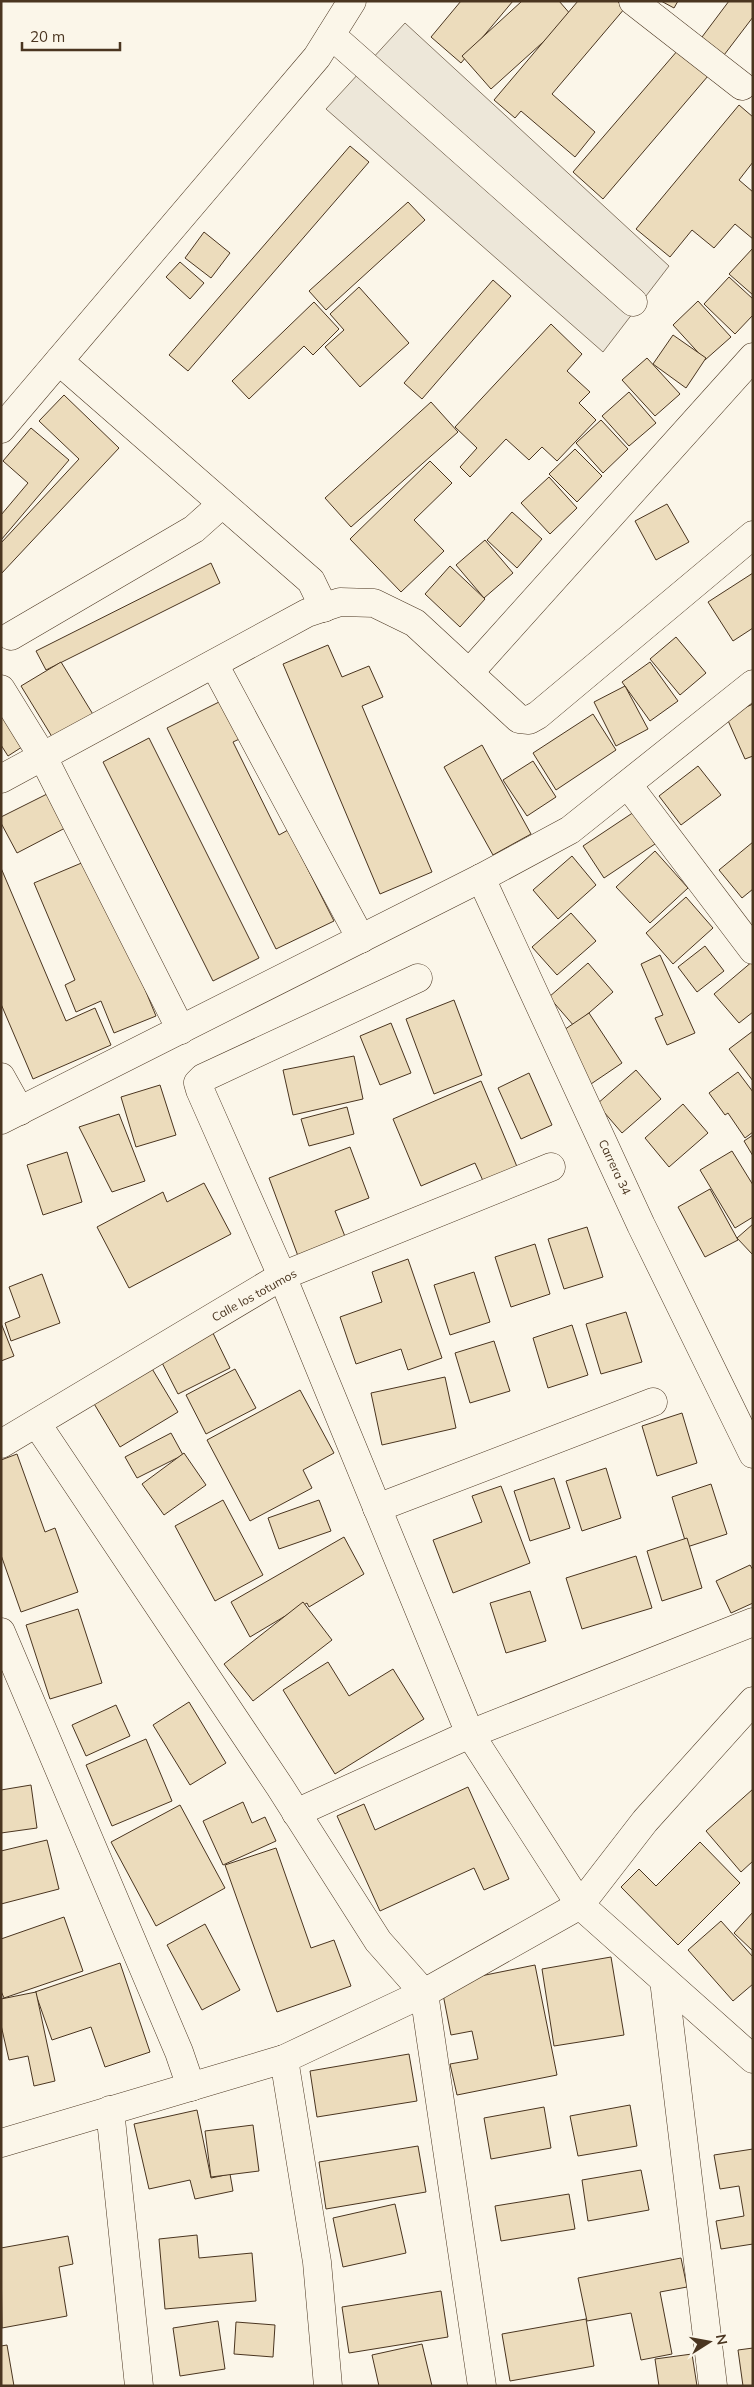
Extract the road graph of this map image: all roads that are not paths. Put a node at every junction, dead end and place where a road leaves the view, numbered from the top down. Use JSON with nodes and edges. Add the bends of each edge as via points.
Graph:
{"nodes":[{"id":1,"x":352,"y":1,"type":"edge"},
{"id":2,"x":633,"y":1,"type":"edge"},
{"id":3,"x":331,"y":35,"type":"junction"},
{"id":4,"x":742,"y":86,"type":"dead end"},
{"id":5,"x":633,"y":302,"type":"dead end"},
{"id":6,"x":753,"y":357,"type":"edge"},
{"id":7,"x":59,"y":361,"type":"junction"},
{"id":8,"x":1,"y":428,"type":"edge"},
{"id":9,"x":222,"y":504,"type":"junction"},
{"id":10,"x":753,"y":535,"type":"edge"},
{"id":11,"x":324,"y":608,"type":"junction"},
{"id":12,"x":11,"y":636,"type":"dead end"},
{"id":13,"x":214,"y":664,"type":"junction"},
{"id":14,"x":469,"y":673,"type":"junction"},
{"id":15,"x":753,"y":684,"type":"edge"},
{"id":16,"x":1,"y":689,"type":"edge"},
{"id":17,"x":43,"y":757,"type":"junction"},
{"id":18,"x":1,"y":779,"type":"edge"},
{"id":19,"x":628,"y":785,"type":"junction"},
{"id":20,"x":482,"y":878,"type":"junction"},
{"id":21,"x":361,"y":939,"type":"junction"},
{"id":22,"x":753,"y":950,"type":"edge"},
{"id":23,"x":418,"y":978,"type":"dead end"},
{"id":24,"x":181,"y":1030,"type":"junction"},
{"id":25,"x":1,"y":1077,"type":"edge"},
{"id":26,"x":10,"y":1116,"type":"edge"},
{"id":27,"x":551,"y":1167,"type":"dead end"},
{"id":28,"x":282,"y":1276,"type":"junction"},
{"id":29,"x":653,"y":1402,"type":"dead end"},
{"id":30,"x":37,"y":1424,"type":"junction"},
{"id":31,"x":1,"y":1444,"type":"edge"},
{"id":32,"x":753,"y":1454,"type":"edge"},
{"id":33,"x":377,"y":1508,"type":"junction"},
{"id":34,"x":753,"y":1622,"type":"edge"},
{"id":35,"x":1,"y":1632,"type":"edge"},
{"id":36,"x":753,"y":1701,"type":"edge"},
{"id":37,"x":470,"y":1734,"type":"junction"},
{"id":38,"x":296,"y":1813,"type":"junction"},
{"id":39,"x":580,"y":1905,"type":"junction"},
{"id":40,"x":664,"y":1980,"type":"junction"},
{"id":41,"x":424,"y":1992,"type":"junction"},
{"id":42,"x":284,"y":2059,"type":"junction"},
{"id":43,"x":753,"y":2059,"type":"edge"},
{"id":44,"x":191,"y":2086,"type":"junction"},
{"id":45,"x":110,"y":2110,"type":"junction"},
{"id":46,"x":1,"y":2143,"type":"edge"},
{"id":47,"x":139,"y":2386,"type":"edge"},
{"id":48,"x":328,"y":2386,"type":"edge"},
{"id":49,"x":482,"y":2386,"type":"edge"},
{"id":50,"x":713,"y":2386,"type":"edge"}],
"edges":[{"from":1,"to":3,"type":"street"},
{"from":2,"to":4,"type":"street"},
{"from":3,"to":5,"type":"street"},
{"from":3,"to":7,"type":"street","via":[[317,56]]},
{"from":6,"to":14,"type":"street"},
{"from":7,"to":8,"type":"street"},
{"from":7,"to":9,"type":"street"},
{"from":9,"to":11,"type":"street","via":[[311,581]]},
{"from":9,"to":12,"type":"street","via":[[194,529]]},
{"from":10,"to":14,"type":"street","via":[[529,720],[519,719]]},
{"from":11,"to":13,"type":"street","via":[[307,613]]},
{"from":11,"to":14,"type":"street","via":[[340,602],[374,603],[415,622]]},
{"from":13,"to":17,"type":"street"},
{"from":13,"to":21,"type":"street"},
{"from":15,"to":19,"type":"street"},
{"from":16,"to":17,"type":"street"},
{"from":17,"to":18,"type":"street"},
{"from":17,"to":24,"type":"street"},
{"from":19,"to":20,"type":"street","via":[[570,830]]},
{"from":19,"to":22,"type":"street"},
{"from":20,"to":21,"type":"street"},
{"from":20,"to":32,"type":"street","name":"Carrera 34","via":[[641,1225]]},
{"from":21,"to":24,"type":"street"},
{"from":23,"to":28,"type":"street","via":[[198,1083]]},
{"from":24,"to":26,"type":"street"},
{"from":25,"to":26,"type":"street"},
{"from":27,"to":28,"type":"street","name":"Calle los totumos"},
{"from":28,"to":30,"type":"street","name":"Calle los totumos"},
{"from":28,"to":33,"type":"street"},
{"from":29,"to":33,"type":"street"},
{"from":30,"to":31,"type":"street","name":"Calle los totumos"},
{"from":30,"to":38,"type":"street"},
{"from":33,"to":37,"type":"street"},
{"from":34,"to":37,"type":"street"},
{"from":35,"to":44,"type":"street"},
{"from":36,"to":39,"type":"street","via":[[645,1821]]},
{"from":37,"to":38,"type":"street"},
{"from":37,"to":39,"type":"street"},
{"from":38,"to":41,"type":"street","via":[[378,1941]]},
{"from":39,"to":40,"type":"street"},
{"from":39,"to":41,"type":"street"},
{"from":40,"to":43,"type":"street"},
{"from":40,"to":50,"type":"street"},
{"from":41,"to":42,"type":"street"},
{"from":41,"to":49,"type":"street"},
{"from":42,"to":44,"type":"street"},
{"from":42,"to":48,"type":"street","via":[[317,2262]]},
{"from":44,"to":45,"type":"street"},
{"from":45,"to":46,"type":"street"},
{"from":45,"to":47,"type":"street"}]}
